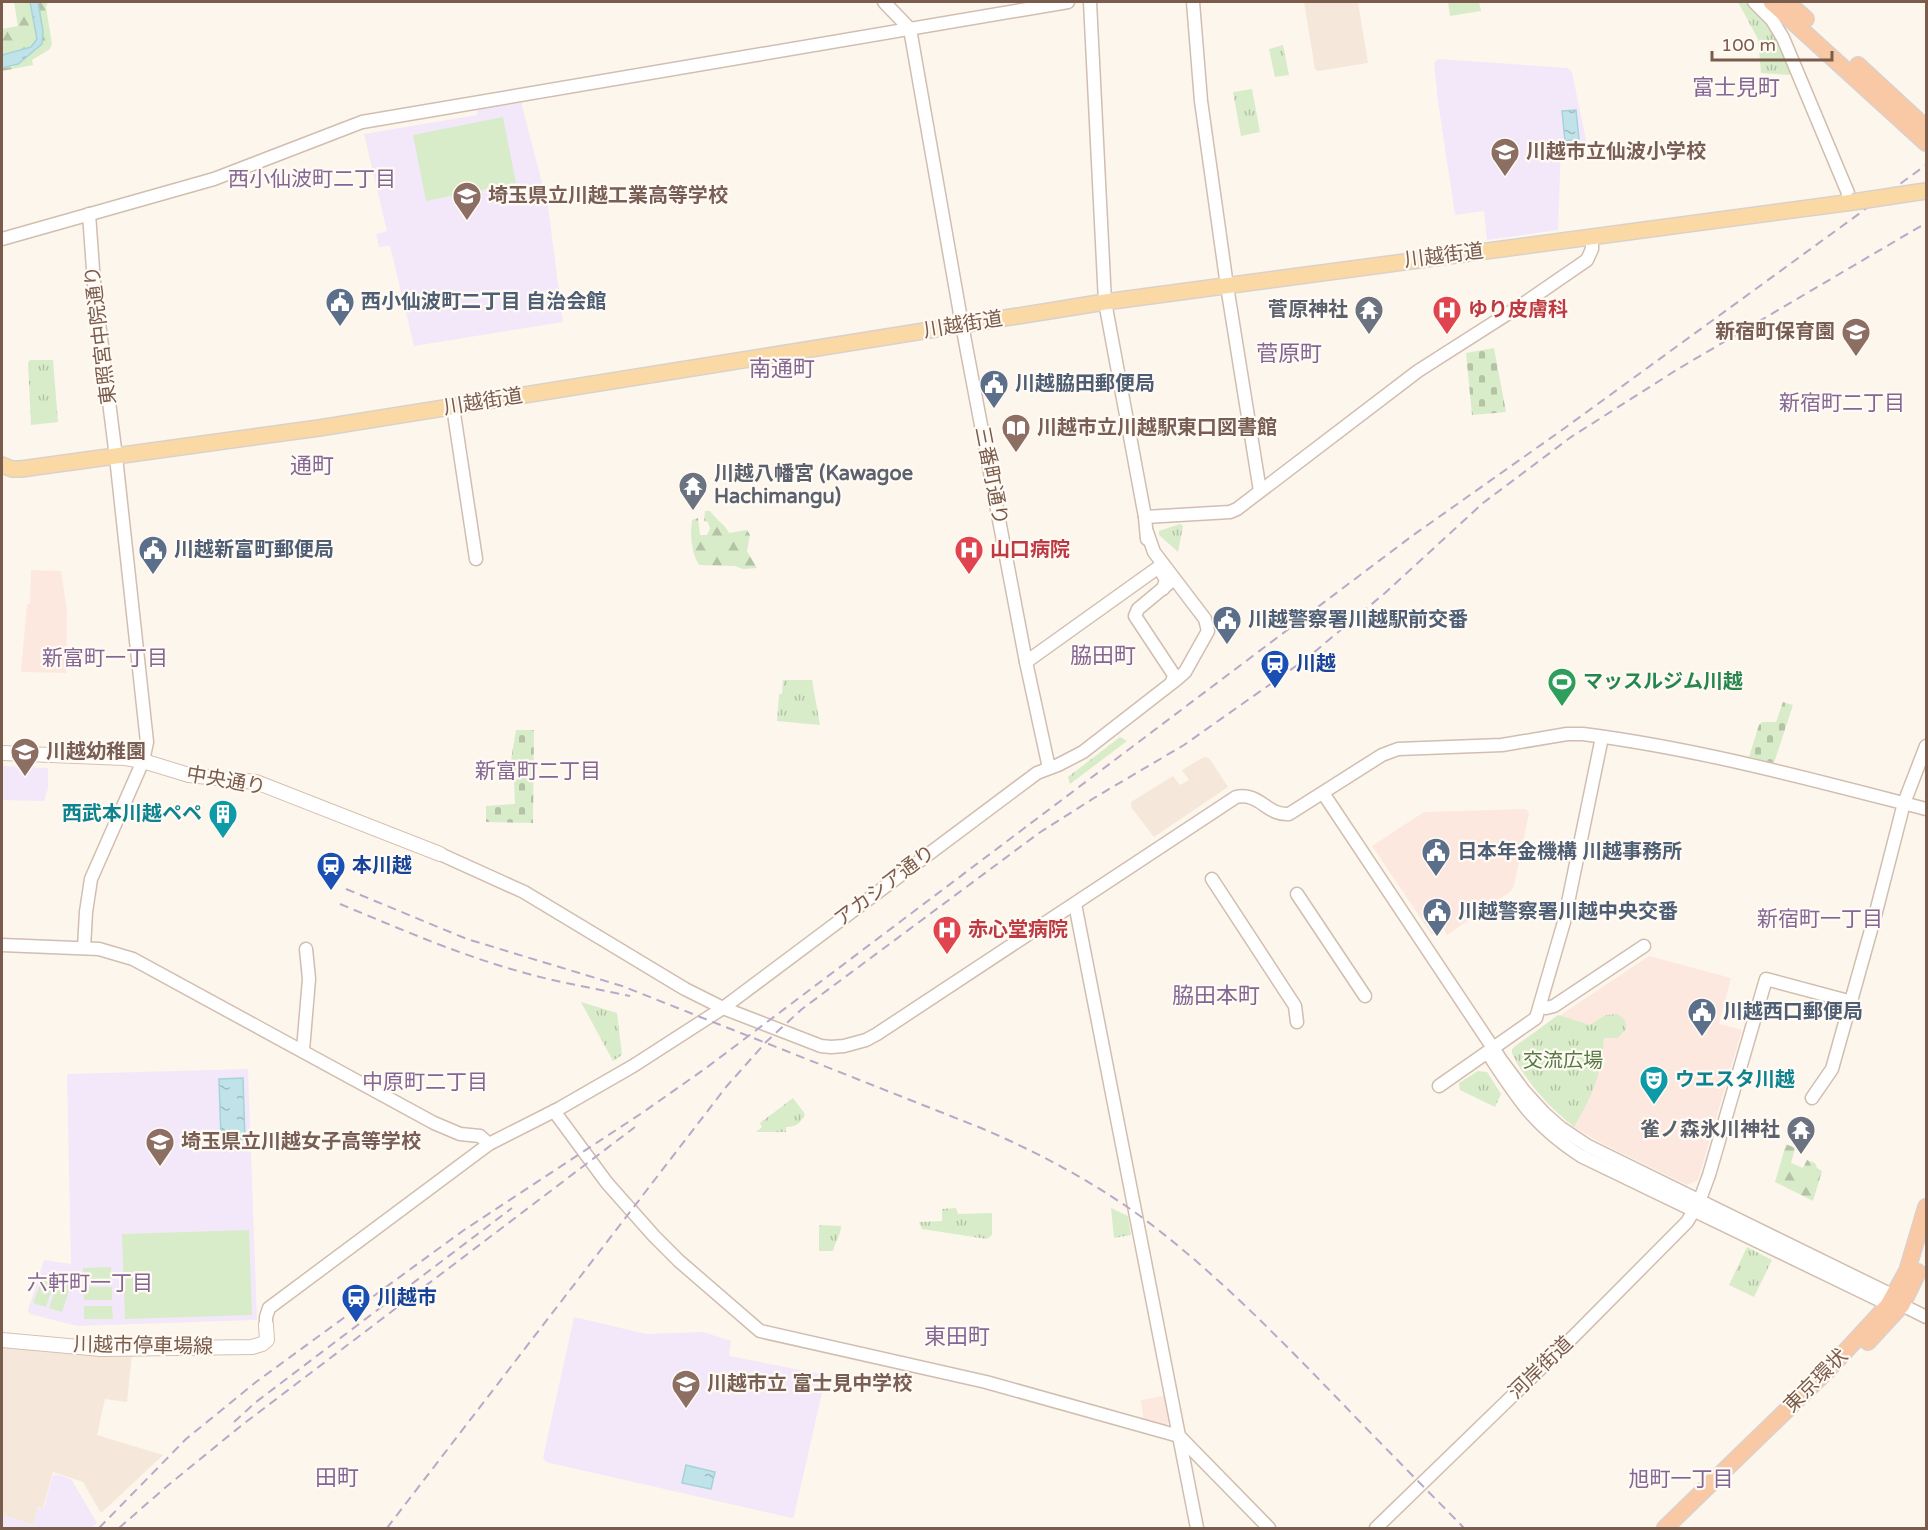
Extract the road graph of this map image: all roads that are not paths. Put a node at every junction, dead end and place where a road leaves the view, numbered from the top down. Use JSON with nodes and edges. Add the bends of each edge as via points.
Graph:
{"nodes":[{"id":1,"x":884,"y":2,"type":"edge"},
{"id":2,"x":1068,"y":2,"type":"edge"},
{"id":3,"x":1090,"y":2,"type":"edge"},
{"id":4,"x":1193,"y":2,"type":"edge"},
{"id":5,"x":1754,"y":2,"type":"edge"},
{"id":6,"x":1772,"y":2,"type":"edge"},
{"id":7,"x":1787,"y":2,"type":"edge"},
{"id":8,"x":910,"y":29,"type":"junction"},
{"id":9,"x":1926,"y":128,"type":"edge"},
{"id":10,"x":1926,"y":142,"type":"edge"},
{"id":11,"x":1919,"y":192,"type":"edge"},
{"id":12,"x":1851,"y":202,"type":"junction"},
{"id":13,"x":89,"y":214,"type":"junction"},
{"id":14,"x":1592,"y":237,"type":"junction"},
{"id":15,"x":2,"y":239,"type":"edge"},
{"id":16,"x":1227,"y":286,"type":"junction"},
{"id":17,"x":1105,"y":302,"type":"junction"},
{"id":18,"x":963,"y":325,"type":"junction"},
{"id":19,"x":453,"y":407,"type":"junction"},
{"id":20,"x":116,"y":457,"type":"junction"},
{"id":21,"x":2,"y":465,"type":"edge"},
{"id":22,"x":1260,"y":491,"type":"junction"},
{"id":23,"x":1145,"y":517,"type":"junction"},
{"id":24,"x":476,"y":559,"type":"dead end"},
{"id":25,"x":1161,"y":566,"type":"junction"},
{"id":26,"x":1182,"y":588,"type":"junction"},
{"id":27,"x":1163,"y":589,"type":"junction"},
{"id":28,"x":1026,"y":662,"type":"junction"},
{"id":29,"x":1172,"y":682,"type":"junction"},
{"id":30,"x":1602,"y":737,"type":"junction"},
{"id":31,"x":1926,"y":746,"type":"edge"},
{"id":32,"x":2,"y":753,"type":"edge"},
{"id":33,"x":143,"y":761,"type":"junction"},
{"id":34,"x":1049,"y":768,"type":"junction"},
{"id":35,"x":1320,"y":795,"type":"junction"},
{"id":36,"x":1904,"y":803,"type":"junction"},
{"id":37,"x":1926,"y":809,"type":"edge"},
{"id":38,"x":441,"y":854,"type":"joint"},
{"id":39,"x":1212,"y":879,"type":"dead end"},
{"id":40,"x":1297,"y":894,"type":"dead end"},
{"id":41,"x":1075,"y":904,"type":"junction"},
{"id":42,"x":2,"y":945,"type":"edge"},
{"id":43,"x":1644,"y":946,"type":"dead end"},
{"id":44,"x":84,"y":948,"type":"junction"},
{"id":45,"x":306,"y":949,"type":"dead end"},
{"id":46,"x":1365,"y":996,"type":"dead end"},
{"id":47,"x":1852,"y":1002,"type":"junction"},
{"id":48,"x":1540,"y":1004,"type":"junction"},
{"id":49,"x":723,"y":1008,"type":"junction"},
{"id":50,"x":1297,"y":1022,"type":"dead end"},
{"id":51,"x":303,"y":1050,"type":"junction"},
{"id":52,"x":1490,"y":1050,"type":"junction"},
{"id":53,"x":1439,"y":1086,"type":"dead end"},
{"id":54,"x":1812,"y":1098,"type":"dead end"},
{"id":55,"x":554,"y":1111,"type":"junction"},
{"id":56,"x":489,"y":1144,"type":"junction"},
{"id":57,"x":1697,"y":1206,"type":"junction"},
{"id":58,"x":1926,"y":1207,"type":"edge"},
{"id":59,"x":1926,"y":1246,"type":"edge"},
{"id":60,"x":1894,"y":1302,"type":"junction"},
{"id":61,"x":1926,"y":1317,"type":"edge"},
{"id":62,"x":266,"y":1325,"type":"joint"},
{"id":63,"x":2,"y":1340,"type":"edge"},
{"id":64,"x":1179,"y":1436,"type":"junction"},
{"id":65,"x":1197,"y":1528,"type":"edge"},
{"id":66,"x":1269,"y":1528,"type":"edge"},
{"id":67,"x":1376,"y":1528,"type":"edge"},
{"id":68,"x":1665,"y":1528,"type":"edge"},
{"id":69,"x":1677,"y":1528,"type":"edge"}],
"edges":[{"from":1,"to":8,"type":"street"},
{"from":2,"to":8,"type":"street"},
{"from":3,"to":17,"type":"street"},
{"from":4,"to":16,"type":"street","via":[[1200,95]]},
{"from":5,"to":12,"type":"street","via":[[1783,38]]},
{"from":6,"to":10,"type":"highway"},
{"from":7,"to":9,"type":"highway"},
{"from":8,"to":13,"type":"street","via":[[362,122],[214,179]]},
{"from":8,"to":18,"type":"street","name":"三番町通り"},
{"from":11,"to":12,"type":"main road","name":"川越街道","bridge":true},
{"from":12,"to":14,"type":"main road","name":"川越街道"},
{"from":13,"to":15,"type":"street"},
{"from":13,"to":20,"type":"street","name":"東照宮中院通り"},
{"from":14,"to":16,"type":"main road","name":"川越街道"},
{"from":14,"to":22,"type":"street","via":[[1591,254],[1580,265],[1418,371]]},
{"from":16,"to":17,"type":"main road","name":"川越街道"},
{"from":16,"to":22,"type":"street"},
{"from":17,"to":18,"type":"main road","name":"川越街道"},
{"from":17,"to":23,"type":"street"},
{"from":18,"to":19,"type":"main road","name":"川越街道"},
{"from":18,"to":28,"type":"street","name":"三番町通り"},
{"from":19,"to":20,"type":"main road","name":"川越街道"},
{"from":19,"to":24,"type":"street"},
{"from":20,"to":21,"type":"main road","name":"川越街道","via":[[21,469]]},
{"from":20,"to":33,"type":"street","name":"東照宮中院通り","via":[[146,723]]},
{"from":22,"to":23,"type":"street","via":[[1230,512]]},
{"from":23,"to":25,"type":"street","via":[[1150,554]]},
{"from":25,"to":26,"type":"street"},
{"from":25,"to":27,"type":"street","via":[[1166,578]]},
{"from":25,"to":28,"type":"street"},
{"from":26,"to":27,"type":"street","via":[[1171,583]]},
{"from":26,"to":29,"type":"street","name":"アカシア通り","via":[[1209,629],[1185,672]]},
{"from":27,"to":29,"type":"street","via":[[1135,616],[1174,675]]},
{"from":28,"to":34,"type":"street","name":"三番町通り"},
{"from":29,"to":34,"type":"street","name":"アカシア通り","via":[[1083,752]]},
{"from":30,"to":35,"type":"street","via":[[1568,734],[1502,745],[1398,749]]},
{"from":30,"to":36,"type":"street","via":[[1775,769]]},
{"from":30,"to":48,"type":"street","via":[[1564,922]]},
{"from":31,"to":36,"type":"street"},
{"from":32,"to":33,"type":"main road","name":"中央通り"},
{"from":33,"to":38,"type":"main road","name":"中央通り","via":[[189,776],[255,782]]},
{"from":33,"to":44,"type":"street","name":"東照宮中院通り","via":[[91,879]]},
{"from":34,"to":49,"type":"street","name":"アカシア通り","via":[[1037,773]]},
{"from":35,"to":41,"type":"street","via":[[1285,814],[1250,796],[1236,797]]},
{"from":35,"to":52,"type":"street"},
{"from":36,"to":37,"type":"street"},
{"from":36,"to":47,"type":"street"},
{"from":38,"to":49,"type":"street","via":[[524,892]]},
{"from":39,"to":50,"type":"street","via":[[1295,1006]]},
{"from":40,"to":46,"type":"street"},
{"from":41,"to":49,"type":"street","via":[[877,1034],[855,1043],[831,1047],[811,1043]]},
{"from":41,"to":64,"type":"street"},
{"from":42,"to":44,"type":"street"},
{"from":43,"to":48,"type":"street","via":[[1554,1006],[1546,1008]]},
{"from":44,"to":51,"type":"street","via":[[110,951],[138,962]]},
{"from":45,"to":51,"type":"street","via":[[309,979]]},
{"from":47,"to":54,"type":"street","via":[[1832,1069]]},
{"from":47,"to":57,"type":"street","name":"河岸街道","via":[[1766,979]]},
{"from":48,"to":52,"type":"street","via":[[1533,1021]]},
{"from":49,"to":55,"type":"street","name":"アカシア通り"},
{"from":51,"to":56,"type":"street","via":[[434,1123],[460,1134],[480,1136]]},
{"from":52,"to":53,"type":"street"},
{"from":52,"to":57,"type":"street","via":[[1561,1128]]},
{"from":55,"to":56,"type":"street","name":"アカシア通り"},
{"from":55,"to":64,"type":"street","via":[[607,1183],[654,1236],[760,1331],[974,1379]]},
{"from":56,"to":62,"type":"street","name":"アカシア通り","via":[[270,1308]]},
{"from":57,"to":60,"type":"street"},
{"from":57,"to":67,"type":"street","name":"河岸街道","via":[[1681,1230],[1644,1268]]},
{"from":58,"to":60,"type":"highway","name":"東京環状"},
{"from":59,"to":60,"type":"highway","name":"東京環状","via":[[1917,1274]]},
{"from":60,"to":61,"type":"street"},
{"from":60,"to":68,"type":"highway","name":"東京環状"},
{"from":60,"to":69,"type":"highway","name":"東京環状","via":[[1862,1349]]},
{"from":62,"to":63,"type":"main road","name":"川越市停車場線","via":[[267,1340],[252,1347],[101,1349]]},
{"from":64,"to":65,"type":"street"},
{"from":64,"to":66,"type":"street"}]}
